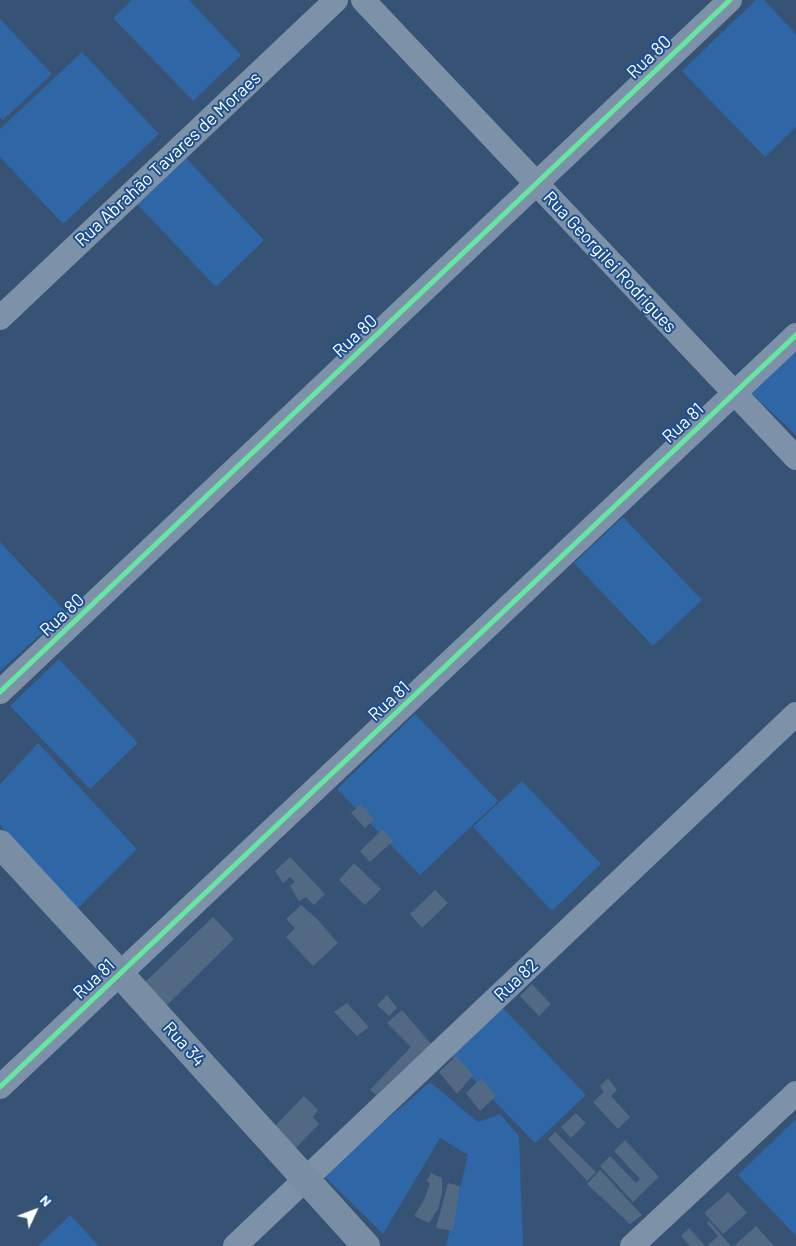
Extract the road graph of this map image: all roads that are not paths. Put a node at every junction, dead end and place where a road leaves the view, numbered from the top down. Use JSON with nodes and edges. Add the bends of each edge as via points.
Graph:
{"nodes":[{"id":1,"x":336,"y":0,"type":"edge"},
{"id":2,"x":362,"y":0,"type":"edge"},
{"id":3,"x":730,"y":0,"type":"edge"},
{"id":4,"x":536,"y":184,"type":"junction"},
{"id":5,"x":0,"y":318,"type":"edge"},
{"id":6,"x":796,"y":335,"type":"edge"},
{"id":7,"x":734,"y":393,"type":"junction"},
{"id":8,"x":796,"y":458,"type":"edge"},
{"id":9,"x":0,"y":692,"type":"edge"},
{"id":10,"x":796,"y":714,"type":"edge"},
{"id":11,"x":0,"y":844,"type":"edge"},
{"id":12,"x":120,"y":974,"type":"junction"},
{"id":13,"x":0,"y":1087,"type":"edge"},
{"id":14,"x":796,"y":1093,"type":"edge"},
{"id":15,"x":306,"y":1178,"type":"junction"},
{"id":16,"x":235,"y":1246,"type":"edge"},
{"id":17,"x":366,"y":1246,"type":"edge"},
{"id":18,"x":632,"y":1246,"type":"edge"}],
"edges":[{"from":1,"to":5,"type":"street","name":"Rua Abrahão Tavares de Moraes"},
{"from":2,"to":4,"type":"street","name":"Rua Georgilei Rodrigues"},
{"from":3,"to":4,"type":"street","name":"Rua 80"},
{"from":4,"to":7,"type":"street","name":"Rua Georgilei Rodrigues"},
{"from":4,"to":9,"type":"street","name":"Rua 80"},
{"from":6,"to":7,"type":"street","name":"Rua 81"},
{"from":7,"to":8,"type":"street","name":"Rua Georgilei Rodrigues"},
{"from":7,"to":12,"type":"street","name":"Rua 81"},
{"from":10,"to":15,"type":"street","name":"Rua 82"},
{"from":11,"to":12,"type":"street","name":"Rua 34"},
{"from":12,"to":13,"type":"street","name":"Rua 81"},
{"from":12,"to":15,"type":"street","name":"Rua 34"},
{"from":14,"to":18,"type":"street"},
{"from":15,"to":16,"type":"street","name":"Rua 82"},
{"from":15,"to":17,"type":"street","name":"Rua 34"}]}
